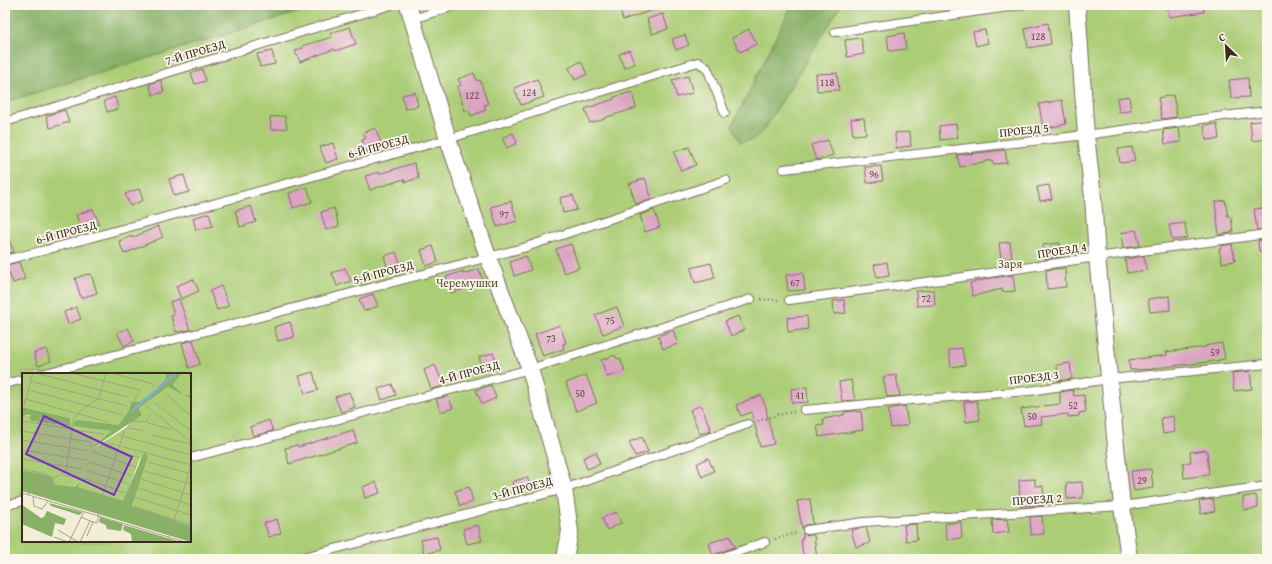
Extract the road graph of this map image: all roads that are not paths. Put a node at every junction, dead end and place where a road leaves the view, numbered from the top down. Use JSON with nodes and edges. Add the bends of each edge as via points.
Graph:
{"nodes":[{"id":1,"x":391,"y":5,"type":"edge"},
{"id":2,"x":457,"y":5,"type":"edge"},
{"id":3,"x":1022,"y":5,"type":"edge"},
{"id":4,"x":1077,"y":5,"type":"edge"},
{"id":5,"x":410,"y":12,"type":"edge"},
{"id":6,"x":835,"y":32,"type":"dead end"},
{"id":7,"x":1267,"y":111,"type":"edge"},
{"id":8,"x":725,"y":113,"type":"dead end"},
{"id":9,"x":5,"y":122,"type":"edge"},
{"id":10,"x":1086,"y":135,"type":"junction"},
{"id":11,"x":448,"y":140,"type":"junction"},
{"id":12,"x":784,"y":169,"type":"dead end"},
{"id":13,"x":726,"y":180,"type":"dead end"},
{"id":14,"x":1267,"y":234,"type":"edge"},
{"id":15,"x":488,"y":257,"type":"junction"},
{"id":16,"x":1097,"y":257,"type":"junction"},
{"id":17,"x":5,"y":260,"type":"edge"},
{"id":18,"x":751,"y":299,"type":"road end"},
{"id":19,"x":789,"y":300,"type":"road end"},
{"id":20,"x":1267,"y":364,"type":"edge"},
{"id":21,"x":530,"y":369,"type":"junction"},
{"id":22,"x":46,"y":373,"type":"edge"},
{"id":23,"x":22,"y":379,"type":"edge"},
{"id":24,"x":1109,"y":379,"type":"junction"},
{"id":25,"x":5,"y":384,"type":"edge"},
{"id":26,"x":804,"y":410,"type":"road end"},
{"id":27,"x":748,"y":424,"type":"road end"},
{"id":28,"x":191,"y":458,"type":"edge"},
{"id":29,"x":1267,"y":486,"type":"edge"},
{"id":30,"x":564,"y":489,"type":"junction"},
{"id":31,"x":22,"y":502,"type":"edge"},
{"id":32,"x":5,"y":506,"type":"edge"},
{"id":33,"x":1122,"y":506,"type":"junction"},
{"id":34,"x":807,"y":530,"type":"road end"},
{"id":35,"x":765,"y":542,"type":"road end"},
{"id":36,"x":296,"y":559,"type":"edge"},
{"id":37,"x":565,"y":559,"type":"edge"},
{"id":38,"x":718,"y":559,"type":"edge"},
{"id":39,"x":1129,"y":559,"type":"edge"}],
"edges":[{"from":1,"to":9,"type":"lane","name":"7-Й ПРОЕЗД"},
{"from":2,"to":5,"type":"lane"},
{"from":3,"to":6,"type":"lane"},
{"from":4,"to":10,"type":"street"},
{"from":5,"to":11,"type":"street"},
{"from":7,"to":10,"type":"lane","name":"ПРОЕЗД 5"},
{"from":8,"to":11,"type":"lane","name":"6-Й ПРОЕЗД","via":[[707,68],[698,62]]},
{"from":10,"to":12,"type":"lane","name":"ПРОЕЗД 5"},
{"from":10,"to":16,"type":"street"},
{"from":11,"to":15,"type":"street"},
{"from":11,"to":17,"type":"lane","name":"6-Й ПРОЕЗД"},
{"from":13,"to":15,"type":"lane","name":"5-Й ПРОЕЗД","via":[[523,248]]},
{"from":14,"to":16,"type":"lane","name":"ПРОЕЗД 4"},
{"from":15,"to":21,"type":"street"},
{"from":15,"to":22,"type":"lane","name":"5-Й ПРОЕЗД"},
{"from":16,"to":19,"type":"lane","name":"ПРОЕЗД 4"},
{"from":16,"to":24,"type":"street"},
{"from":18,"to":21,"type":"lane","name":"4-Й ПРОЕЗД"},
{"from":20,"to":24,"type":"lane","name":"ПРОЕЗД 3"},
{"from":21,"to":28,"type":"lane","name":"4-Й ПРОЕЗД"},
{"from":21,"to":30,"type":"street"},
{"from":23,"to":25,"type":"lane"},
{"from":24,"to":26,"type":"lane","name":"ПРОЕЗД 3","via":[[1029,391]]},
{"from":24,"to":33,"type":"street"},
{"from":27,"to":30,"type":"lane","name":"3-Й ПРОЕЗД"},
{"from":29,"to":33,"type":"lane","name":"ПРОЕЗД 2"},
{"from":30,"to":36,"type":"lane","name":"3-Й ПРОЕЗД"},
{"from":30,"to":37,"type":"street","via":[[570,531]]},
{"from":31,"to":32,"type":"lane"},
{"from":33,"to":34,"type":"lane","name":"ПРОЕЗД 2","via":[[864,522]]},
{"from":33,"to":39,"type":"street"},
{"from":35,"to":38,"type":"lane"}]}
